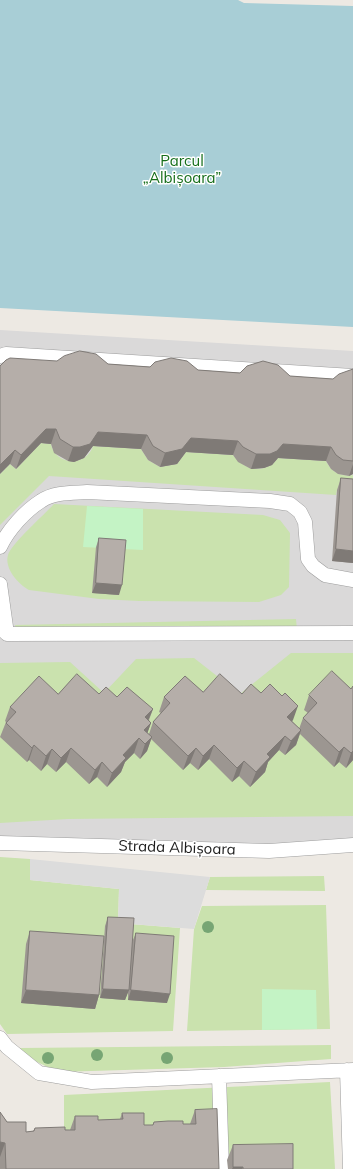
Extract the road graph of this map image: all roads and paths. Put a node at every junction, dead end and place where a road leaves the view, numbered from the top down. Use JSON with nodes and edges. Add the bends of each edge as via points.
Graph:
{"nodes":[{"id":1,"x":0,"y":356,"type":"edge"},
{"id":2,"x":353,"y":376,"type":"edge"},
{"id":3,"x":0,"y":547,"type":"edge"},
{"id":4,"x":353,"y":580,"type":"edge"},
{"id":5,"x":0,"y":584,"type":"edge"},
{"id":6,"x":353,"y":633,"type":"edge"},
{"id":7,"x":2,"y":634,"type":"edge"},
{"id":8,"x":0,"y":843,"type":"edge"},
{"id":9,"x":353,"y":845,"type":"edge"},
{"id":10,"x":0,"y":1038,"type":"edge"},
{"id":11,"x":350,"y":1070,"type":"edge"},
{"id":12,"x":219,"y":1076,"type":"junction"},
{"id":13,"x":222,"y":1169,"type":"edge"},
{"id":14,"x":350,"y":1169,"type":"edge"}],
"edges":[{"from":1,"to":2,"type":"lane","via":[[6,354]]},
{"from":3,"to":4,"type":"lane","via":[[4,538],[21,519],[42,500],[58,494],[87,492],[270,501],[290,504],[300,512],[305,522],[308,559],[313,566],[325,575]]},
{"from":5,"to":7,"type":"lane"},
{"from":6,"to":7,"type":"lane"},
{"from":8,"to":9,"type":"lane","name":"Strada Albișoara","via":[[269,850]]},
{"from":10,"to":12,"type":"lane","via":[[7,1047],[39,1073],[92,1082]]},
{"from":11,"to":12,"type":"lane"},
{"from":11,"to":14,"type":"lane"},
{"from":12,"to":13,"type":"lane"}]}
